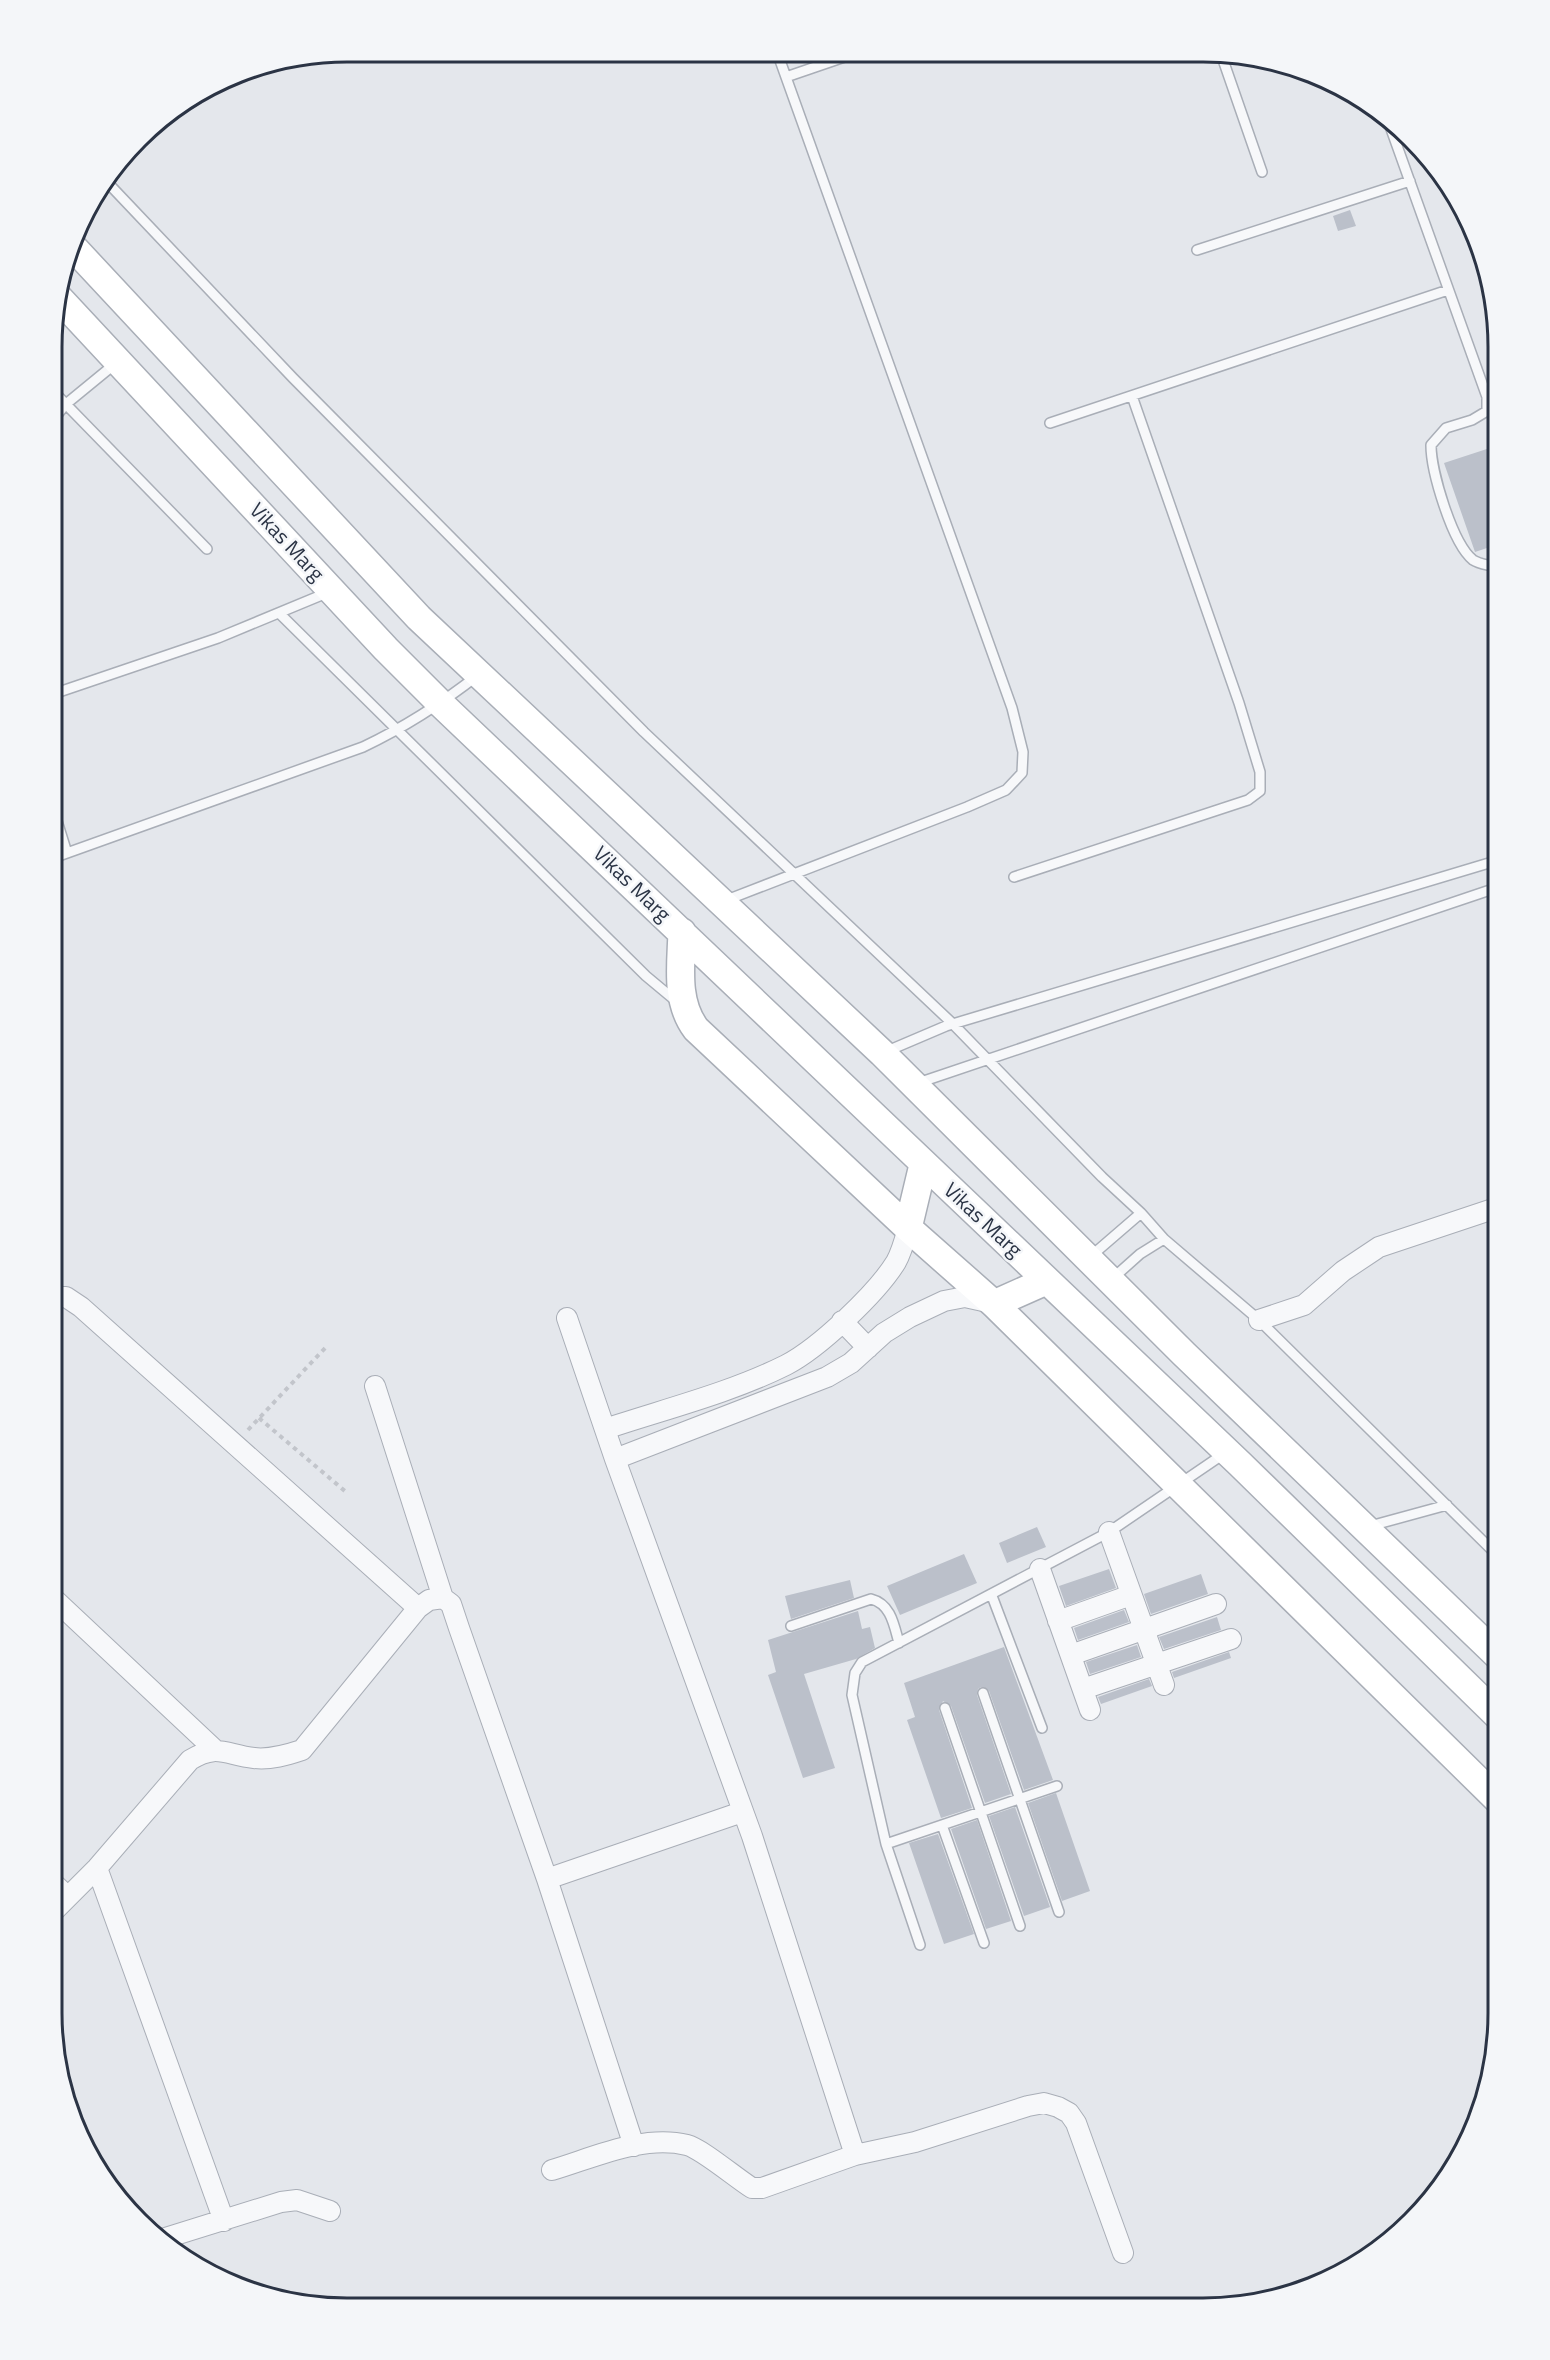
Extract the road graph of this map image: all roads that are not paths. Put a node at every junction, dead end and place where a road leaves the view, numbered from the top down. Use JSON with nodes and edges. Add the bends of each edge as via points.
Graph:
{"nodes":[{"id":1,"x":781,"y":62,"type":"edge"},
{"id":2,"x":830,"y":62,"type":"edge"},
{"id":3,"x":1224,"y":62,"type":"edge"},
{"id":4,"x":786,"y":77,"type":"junction"},
{"id":5,"x":1393,"y":134,"type":"edge"},
{"id":6,"x":1262,"y":172,"type":"dead end"},
{"id":7,"x":1410,"y":181,"type":"junction"},
{"id":8,"x":111,"y":186,"type":"edge"},
{"id":9,"x":1197,"y":250,"type":"dead end"},
{"id":10,"x":78,"y":252,"type":"edge"},
{"id":11,"x":1448,"y":290,"type":"junction"},
{"id":12,"x":65,"y":304,"type":"edge"},
{"id":13,"x":118,"y":361,"type":"junction"},
{"id":14,"x":1132,"y":396,"type":"junction"},
{"id":15,"x":62,"y":400,"type":"edge"},
{"id":16,"x":66,"y":404,"type":"junction"},
{"id":17,"x":62,"y":409,"type":"edge"},
{"id":18,"x":1050,"y":423,"type":"dead end"},
{"id":19,"x":207,"y":549,"type":"dead end"},
{"id":20,"x":1488,"y":565,"type":"edge"},
{"id":21,"x":332,"y":591,"type":"junction"},
{"id":22,"x":279,"y":613,"type":"junction"},
{"id":23,"x":479,"y":674,"type":"junction"},
{"id":24,"x":62,"y":691,"type":"edge"},
{"id":25,"x":441,"y":704,"type":"junction"},
{"id":26,"x":397,"y":731,"type":"junction"},
{"id":27,"x":62,"y":835,"type":"edge"},
{"id":28,"x":68,"y":853,"type":"junction"},
{"id":29,"x":62,"y":855,"type":"edge"},
{"id":30,"x":1488,"y":863,"type":"edge"},
{"id":31,"x":792,"y":873,"type":"junction"},
{"id":32,"x":1014,"y":877,"type":"dead end"},
{"id":33,"x":1488,"y":891,"type":"edge"},
{"id":34,"x":722,"y":902,"type":"junction"},
{"id":35,"x":682,"y":932,"type":"junction"},
{"id":36,"x":684,"y":1008,"type":"junction"},
{"id":37,"x":953,"y":1024,"type":"junction"},
{"id":38,"x":882,"y":1053,"type":"junction"},
{"id":39,"x":987,"y":1060,"type":"junction"},
{"id":40,"x":914,"y":1084,"type":"junction"},
{"id":41,"x":923,"y":1165,"type":"junction"},
{"id":42,"x":1488,"y":1211,"type":"edge"},
{"id":43,"x":1141,"y":1213,"type":"junction"},
{"id":44,"x":908,"y":1228,"type":"junction"},
{"id":45,"x":1164,"y":1239,"type":"junction"},
{"id":46,"x":1089,"y":1259,"type":"junction"},
{"id":47,"x":1110,"y":1280,"type":"junction"},
{"id":48,"x":1046,"y":1281,"type":"junction"},
{"id":49,"x":62,"y":1297,"type":"edge"},
{"id":50,"x":994,"y":1304,"type":"junction"},
{"id":51,"x":567,"y":1318,"type":"dead end"},
{"id":52,"x":1259,"y":1320,"type":"junction"},
{"id":53,"x":842,"y":1321,"type":"junction"},
{"id":54,"x":868,"y":1348,"type":"junction"},
{"id":55,"x":375,"y":1386,"type":"dead end"},
{"id":56,"x":605,"y":1429,"type":"junction"},
{"id":57,"x":1227,"y":1452,"type":"junction"},
{"id":58,"x":615,"y":1459,"type":"junction"},
{"id":59,"x":1177,"y":1485,"type":"junction"},
{"id":60,"x":1447,"y":1505,"type":"junction"},
{"id":61,"x":1365,"y":1528,"type":"junction"},
{"id":62,"x":1109,"y":1532,"type":"junction"},
{"id":63,"x":1488,"y":1547,"type":"edge"},
{"id":64,"x":1040,"y":1569,"type":"junction"},
{"id":65,"x":1131,"y":1595,"type":"junction"},
{"id":66,"x":993,"y":1596,"type":"junction"},
{"id":67,"x":443,"y":1598,"type":"junction"},
{"id":68,"x":1216,"y":1604,"type":"dead end"},
{"id":69,"x":62,"y":1606,"type":"edge"},
{"id":70,"x":417,"y":1608,"type":"junction"},
{"id":71,"x":1058,"y":1621,"type":"junction"},
{"id":72,"x":791,"y":1626,"type":"dead end"},
{"id":73,"x":1144,"y":1629,"type":"junction"},
{"id":74,"x":1231,"y":1639,"type":"dead end"},
{"id":75,"x":899,"y":1643,"type":"junction"},
{"id":76,"x":1488,"y":1646,"type":"edge"},
{"id":77,"x":1071,"y":1655,"type":"junction"},
{"id":78,"x":1157,"y":1665,"type":"junction"},
{"id":79,"x":1164,"y":1685,"type":"dead end"},
{"id":80,"x":1083,"y":1689,"type":"junction"},
{"id":81,"x":983,"y":1693,"type":"dead end"},
{"id":82,"x":1488,"y":1706,"type":"edge"},
{"id":83,"x":945,"y":1708,"type":"dead end"},
{"id":84,"x":1090,"y":1710,"type":"dead end"},
{"id":85,"x":1042,"y":1728,"type":"dead end"},
{"id":86,"x":214,"y":1749,"type":"junction"},
{"id":87,"x":1057,"y":1786,"type":"dead end"},
{"id":88,"x":1488,"y":1790,"type":"edge"},
{"id":89,"x":1019,"y":1798,"type":"junction"},
{"id":90,"x":742,"y":1812,"type":"junction"},
{"id":91,"x":980,"y":1812,"type":"junction"},
{"id":92,"x":942,"y":1825,"type":"junction"},
{"id":93,"x":886,"y":1844,"type":"junction"},
{"id":94,"x":97,"y":1868,"type":"junction"},
{"id":95,"x":547,"y":1879,"type":"junction"},
{"id":96,"x":62,"y":1891,"type":"edge"},
{"id":97,"x":68,"y":1897,"type":"junction"},
{"id":98,"x":62,"y":1903,"type":"edge"},
{"id":99,"x":1059,"y":1912,"type":"dead end"},
{"id":100,"x":1020,"y":1926,"type":"dead end"},
{"id":101,"x":984,"y":1943,"type":"dead end"},
{"id":102,"x":920,"y":1946,"type":"dead end"},
{"id":103,"x":634,"y":2146,"type":"junction"},
{"id":104,"x":855,"y":2155,"type":"junction"},
{"id":105,"x":552,"y":2170,"type":"dead end"},
{"id":106,"x":330,"y":2211,"type":"dead end"},
{"id":107,"x":224,"y":2221,"type":"junction"},
{"id":108,"x":169,"y":2237,"type":"edge"},
{"id":109,"x":1123,"y":2253,"type":"dead end"}],
"edges":[{"from":1,"to":4,"type":"lane"},
{"from":2,"to":4,"type":"lane"},
{"from":3,"to":6,"type":"lane"},
{"from":4,"to":31,"type":"lane","via":[[1012,708],[1023,752],[1022,773],[1006,790]]},
{"from":5,"to":7,"type":"lane"},
{"from":7,"to":9,"type":"lane"},
{"from":7,"to":11,"type":"lane"},
{"from":8,"to":31,"type":"lane","via":[[293,378],[644,732]]},
{"from":10,"to":23,"type":"main road","via":[[419,618]]},
{"from":11,"to":14,"type":"lane"},
{"from":11,"to":20,"type":"lane","via":[[1487,397],[1487,411],[1446,428],[1431,445],[1431,461],[1459,542],[1474,561]]},
{"from":12,"to":13,"type":"main road","name":"Vikas Marg"},
{"from":13,"to":16,"type":"lane"},
{"from":13,"to":21,"type":"main road","name":"Vikas Marg"},
{"from":14,"to":18,"type":"lane"},
{"from":14,"to":32,"type":"lane","via":[[1239,703],[1260,772],[1260,791],[1248,800]]},
{"from":15,"to":16,"type":"lane"},
{"from":16,"to":17,"type":"lane"},
{"from":16,"to":19,"type":"lane"},
{"from":21,"to":22,"type":"lane"},
{"from":21,"to":25,"type":"main road","name":"Vikas Marg"},
{"from":22,"to":24,"type":"lane"},
{"from":22,"to":26,"type":"lane"},
{"from":23,"to":25,"type":"lane"},
{"from":23,"to":34,"type":"main road"},
{"from":25,"to":26,"type":"lane"},
{"from":25,"to":35,"type":"main road","name":"Vikas Marg"},
{"from":26,"to":28,"type":"lane","via":[[352,751]]},
{"from":26,"to":36,"type":"lane","via":[[646,976]]},
{"from":27,"to":28,"type":"lane"},
{"from":28,"to":29,"type":"lane"},
{"from":30,"to":37,"type":"lane"},
{"from":31,"to":34,"type":"lane"},
{"from":31,"to":37,"type":"lane"},
{"from":33,"to":39,"type":"lane"},
{"from":34,"to":38,"type":"main road"},
{"from":35,"to":36,"type":"main road"},
{"from":35,"to":41,"type":"main road","name":"Vikas Marg"},
{"from":36,"to":44,"type":"main road","via":[[696,1029]]},
{"from":37,"to":38,"type":"lane"},
{"from":37,"to":39,"type":"lane"},
{"from":38,"to":40,"type":"main road"},
{"from":39,"to":40,"type":"lane"},
{"from":39,"to":43,"type":"lane"},
{"from":40,"to":46,"type":"main road"},
{"from":41,"to":44,"type":"main road"},
{"from":41,"to":48,"type":"main road","name":"Vikas Marg"},
{"from":42,"to":52,"type":"street","via":[[1379,1247],[1343,1271],[1304,1305]]},
{"from":43,"to":45,"type":"lane"},
{"from":43,"to":46,"type":"lane"},
{"from":44,"to":50,"type":"main road"},
{"from":44,"to":53,"type":"street","via":[[896,1263]]},
{"from":45,"to":47,"type":"lane"},
{"from":45,"to":52,"type":"lane"},
{"from":46,"to":47,"type":"main road"},
{"from":47,"to":61,"type":"main road"},
{"from":48,"to":50,"type":"main road"},
{"from":48,"to":57,"type":"main road","name":"Vikas Marg"},
{"from":49,"to":70,"type":"street","via":[[81,1307]]},
{"from":50,"to":54,"type":"street","via":[[965,1297],[944,1301],[910,1317]]},
{"from":50,"to":59,"type":"main road"},
{"from":51,"to":56,"type":"street"},
{"from":52,"to":60,"type":"lane"},
{"from":53,"to":54,"type":"street"},
{"from":53,"to":56,"type":"street","via":[[786,1365]]},
{"from":54,"to":58,"type":"street","via":[[827,1377]]},
{"from":55,"to":67,"type":"street"},
{"from":56,"to":58,"type":"street"},
{"from":57,"to":59,"type":"lane"},
{"from":57,"to":82,"type":"main road","name":"Vikas Marg"},
{"from":58,"to":90,"type":"street"},
{"from":59,"to":62,"type":"lane"},
{"from":59,"to":88,"type":"main road"},
{"from":60,"to":61,"type":"lane"},
{"from":60,"to":63,"type":"lane"},
{"from":61,"to":76,"type":"main road"},
{"from":62,"to":64,"type":"lane"},
{"from":62,"to":65,"type":"street"},
{"from":64,"to":66,"type":"lane"},
{"from":64,"to":71,"type":"street"},
{"from":65,"to":71,"type":"street"},
{"from":65,"to":73,"type":"street"},
{"from":66,"to":75,"type":"lane"},
{"from":66,"to":85,"type":"lane"},
{"from":67,"to":70,"type":"street","via":[[429,1600]]},
{"from":67,"to":95,"type":"street","via":[[451,1604]]},
{"from":68,"to":73,"type":"street"},
{"from":69,"to":86,"type":"street"},
{"from":70,"to":86,"type":"street","via":[[302,1750],[256,1759]]},
{"from":71,"to":77,"type":"street"},
{"from":72,"to":75,"type":"lane","via":[[871,1599],[881,1602],[889,1613]]},
{"from":73,"to":77,"type":"street"},
{"from":73,"to":78,"type":"street"},
{"from":74,"to":78,"type":"street"},
{"from":75,"to":93,"type":"lane","via":[[862,1662],[855,1673],[852,1695]]},
{"from":77,"to":80,"type":"street"},
{"from":78,"to":79,"type":"street"},
{"from":78,"to":80,"type":"street"},
{"from":80,"to":84,"type":"street"},
{"from":81,"to":89,"type":"lane"},
{"from":83,"to":91,"type":"lane"},
{"from":86,"to":94,"type":"street","via":[[190,1760]]},
{"from":87,"to":89,"type":"lane"},
{"from":89,"to":91,"type":"lane"},
{"from":89,"to":99,"type":"lane"},
{"from":90,"to":95,"type":"street"},
{"from":90,"to":104,"type":"street"},
{"from":91,"to":92,"type":"lane"},
{"from":91,"to":100,"type":"lane"},
{"from":92,"to":93,"type":"lane"},
{"from":92,"to":101,"type":"lane"},
{"from":93,"to":102,"type":"lane"},
{"from":94,"to":97,"type":"street"},
{"from":94,"to":107,"type":"street"},
{"from":95,"to":103,"type":"street"},
{"from":96,"to":97,"type":"street"},
{"from":97,"to":98,"type":"street"},
{"from":103,"to":104,"type":"street","via":[[656,2142],[688,2145],[752,2188],[776,2184]]},
{"from":103,"to":105,"type":"street"},
{"from":104,"to":109,"type":"street","via":[[915,2142],[1028,2106],[1044,2103],[1058,2107],[1076,2123]]},
{"from":106,"to":107,"type":"street","via":[[297,2200]]},
{"from":107,"to":108,"type":"street"}]}
